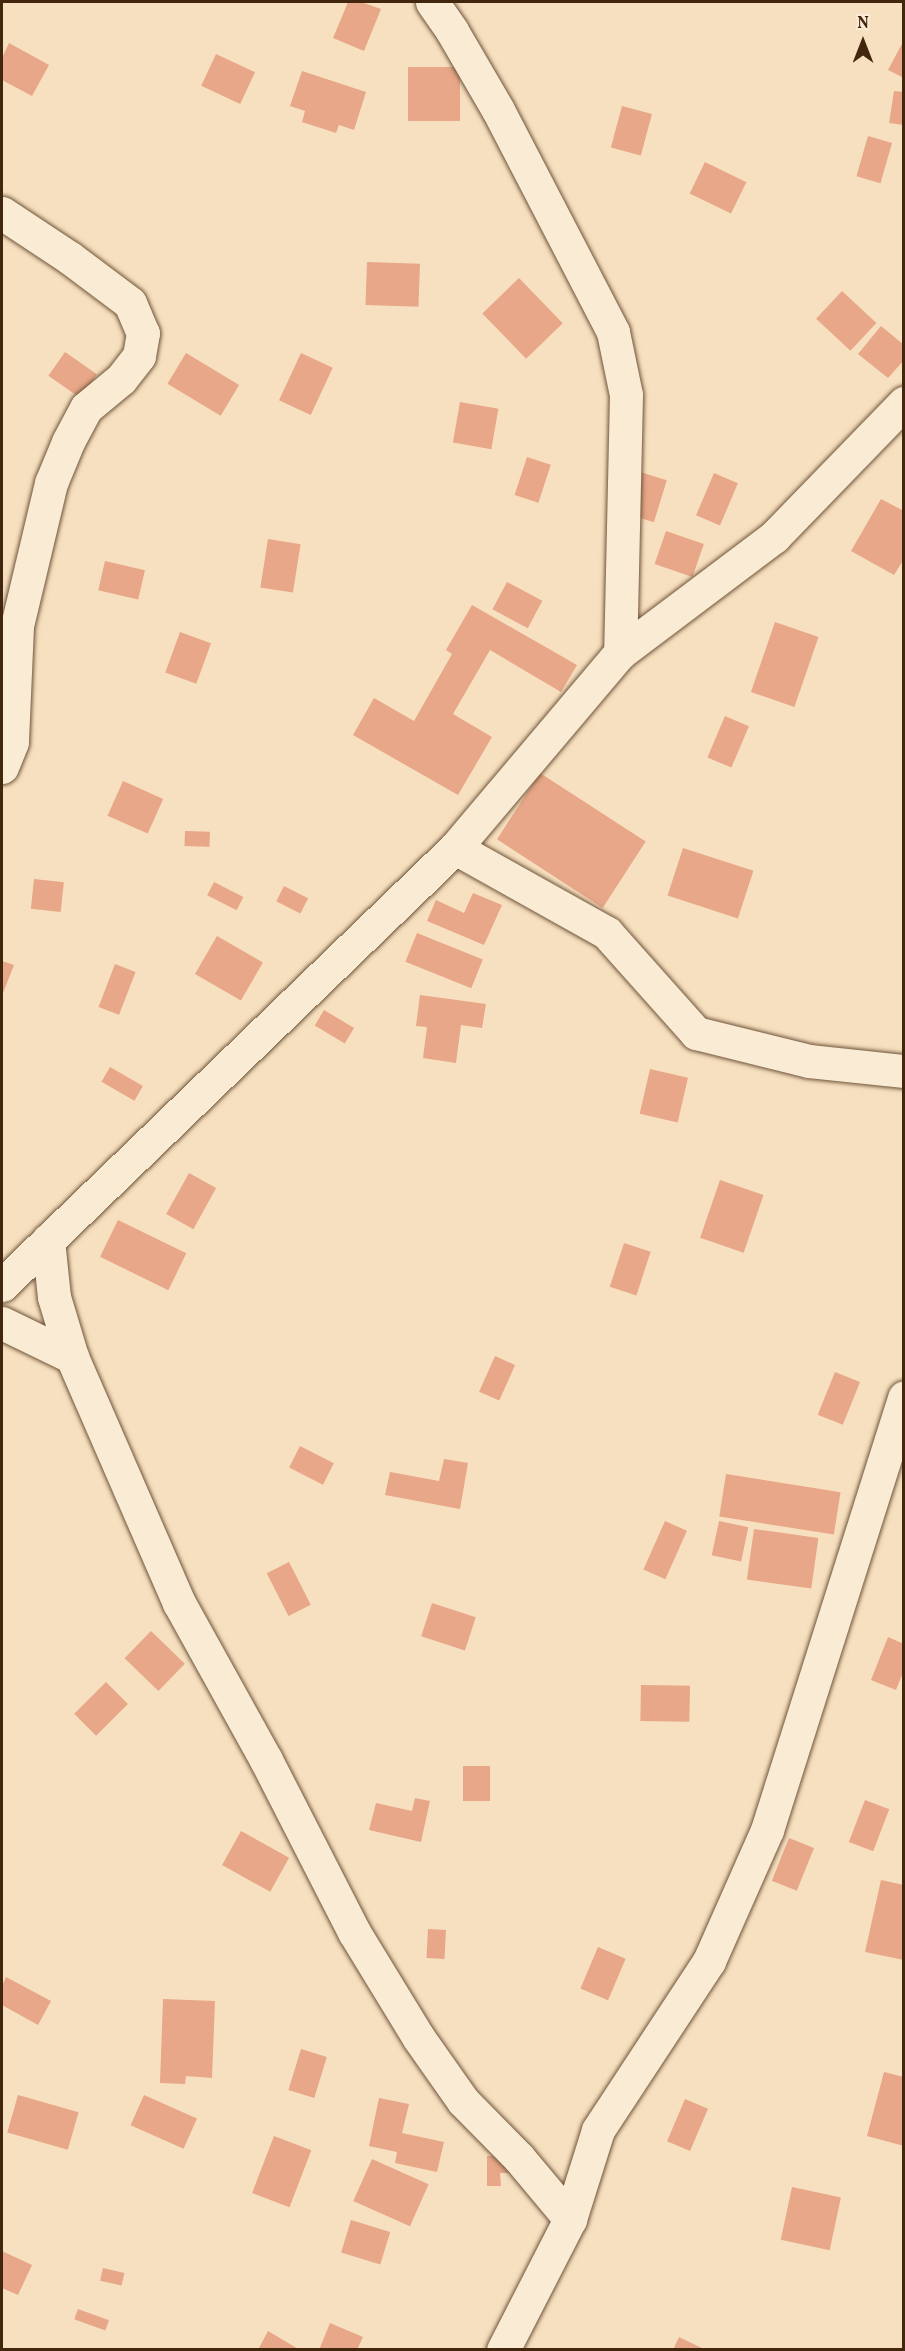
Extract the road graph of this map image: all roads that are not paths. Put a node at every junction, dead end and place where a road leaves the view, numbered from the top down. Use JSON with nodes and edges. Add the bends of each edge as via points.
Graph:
{"nodes":[{"id":1,"x":432,"y":2,"type":"edge"},
{"id":2,"x":2,"y":213,"type":"edge"},
{"id":3,"x":903,"y":403,"type":"edge"},
{"id":4,"x":620,"y":653,"type":"junction"},
{"id":5,"x":2,"y":767,"type":"edge"},
{"id":6,"x":455,"y":848,"type":"junction"},
{"id":7,"x":903,"y":1071,"type":"edge"},
{"id":8,"x":48,"y":1240,"type":"junction"},
{"id":9,"x":2,"y":1285,"type":"edge"},
{"id":10,"x":2,"y":1323,"type":"edge"},
{"id":11,"x":72,"y":1357,"type":"junction"},
{"id":12,"x":903,"y":1397,"type":"edge"},
{"id":13,"x":570,"y":2219,"type":"junction"},
{"id":14,"x":503,"y":2349,"type":"edge"}],
"edges":[{"from":1,"to":4,"type":"street","via":[[498,110],[613,332],[626,395]]},
{"from":2,"to":5,"type":"street","via":[[130,303],[143,333],[138,356],[121,379],[87,408],[51,483],[17,626],[12,742]]},
{"from":3,"to":4,"type":"street","via":[[774,537]]},
{"from":4,"to":6,"type":"street"},
{"from":6,"to":7,"type":"street","via":[[607,933],[696,1033],[810,1061]]},
{"from":6,"to":8,"type":"street"},
{"from":8,"to":9,"type":"street"},
{"from":8,"to":11,"type":"street","via":[[54,1297]]},
{"from":10,"to":11,"type":"street"},
{"from":11,"to":13,"type":"street","via":[[178,1603],[267,1760],[354,1932],[418,2037],[463,2101],[519,2158]]},
{"from":12,"to":13,"type":"street","via":[[767,1830],[709,1961],[598,2130]]},
{"from":13,"to":14,"type":"street"}]}
